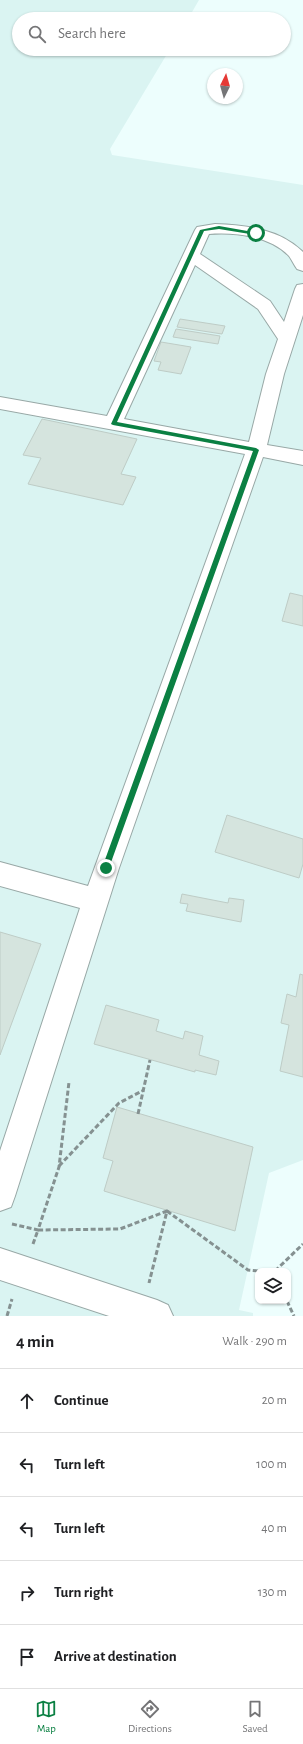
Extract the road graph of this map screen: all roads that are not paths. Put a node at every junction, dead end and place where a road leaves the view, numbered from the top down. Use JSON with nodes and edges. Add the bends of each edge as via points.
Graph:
{"nodes":[{"id":1,"x":191,"y":255,"type":"junction"},
{"id":2,"x":303,"y":266,"type":"edge"},
{"id":3,"x":303,"y":289,"type":"edge"},
{"id":4,"x":287,"y":338,"type":"junction"},
{"id":5,"x":0,"y":403,"type":"edge"},
{"id":6,"x":113,"y":424,"type":"junction"},
{"id":7,"x":256,"y":450,"type":"junction"},
{"id":8,"x":303,"y":458,"type":"edge"},
{"id":9,"x":0,"y":874,"type":"edge"},
{"id":10,"x":95,"y":900,"type":"junction"},
{"id":11,"x":0,"y":1196,"type":"edge"},
{"id":12,"x":11,"y":1267,"type":"edge"},
{"id":13,"x":149,"y":1314,"type":"edge"}],
"edges":[{"from":1,"to":2,"type":"lane","via":[[203,230],[219,228],[256,233],[284,243],[300,258]]},
{"from":1,"to":4,"type":"lane","via":[[264,305]]},
{"from":1,"to":6,"type":"lane"},
{"from":3,"to":4,"type":"lane"},
{"from":4,"to":7,"type":"lane"},
{"from":5,"to":6,"type":"lane"},
{"from":6,"to":7,"type":"lane"},
{"from":7,"to":8,"type":"lane"},
{"from":7,"to":10,"type":"lane"},
{"from":9,"to":10,"type":"lane"},
{"from":10,"to":11,"type":"lane"},
{"from":12,"to":13,"type":"lane"}]}
